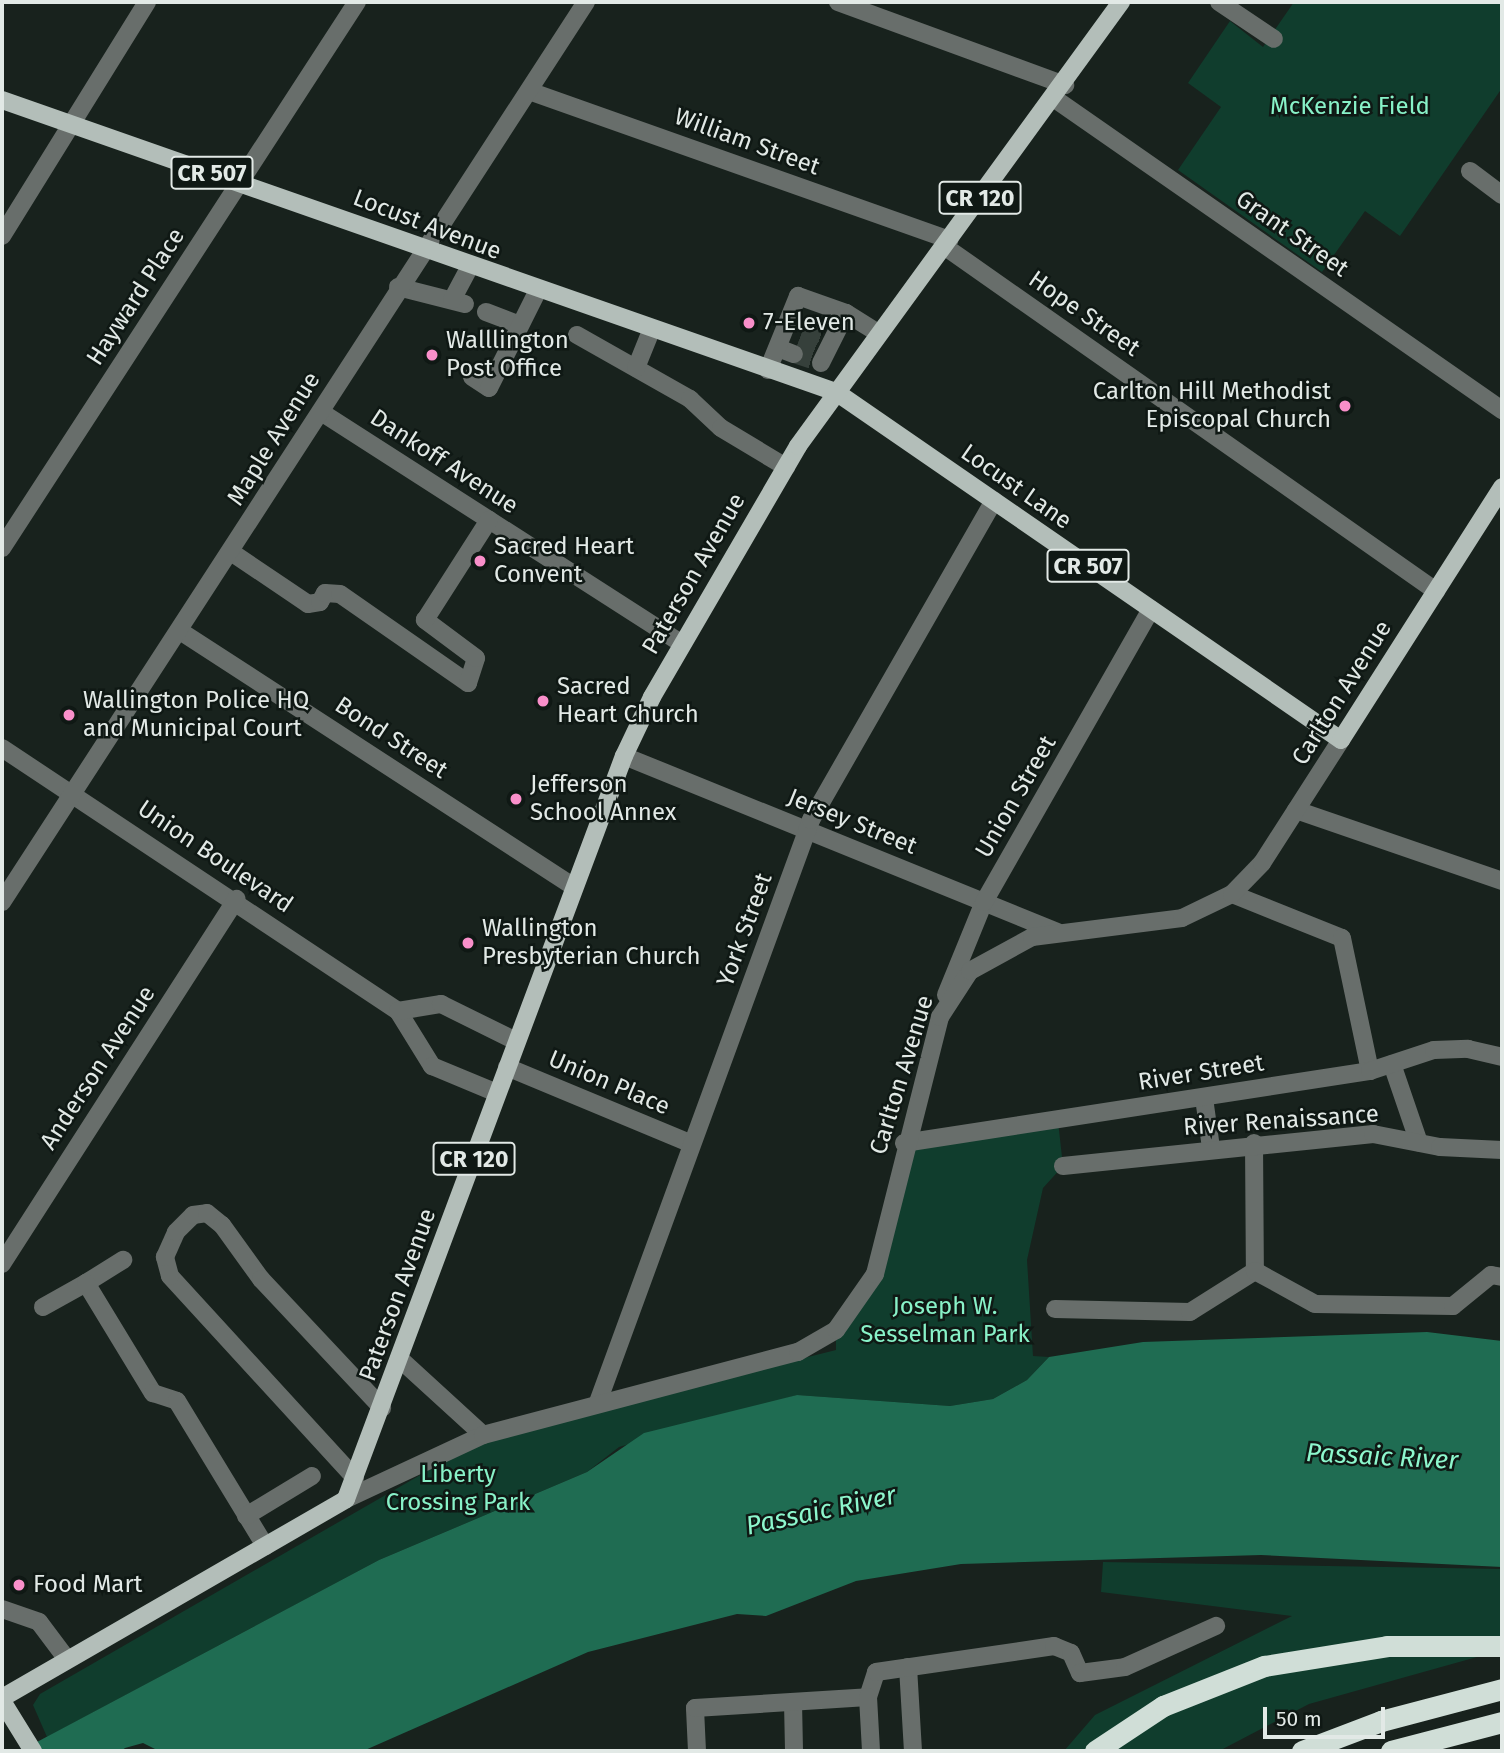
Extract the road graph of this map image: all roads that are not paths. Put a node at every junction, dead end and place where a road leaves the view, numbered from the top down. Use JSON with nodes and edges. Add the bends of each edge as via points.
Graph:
{"nodes":[{"id":1,"x":147,"y":2,"type":"edge"},
{"id":2,"x":357,"y":2,"type":"edge"},
{"id":3,"x":586,"y":2,"type":"edge"},
{"id":4,"x":838,"y":2,"type":"edge"},
{"id":5,"x":1121,"y":2,"type":"edge"},
{"id":6,"x":1219,"y":2,"type":"edge"},
{"id":7,"x":1274,"y":39,"type":"dead end"},
{"id":8,"x":528,"y":91,"type":"junction"},
{"id":9,"x":1060,"y":92,"type":"junction"},
{"id":10,"x":2,"y":100,"type":"edge"},
{"id":11,"x":72,"y":124,"type":"junction"},
{"id":12,"x":1470,"y":171,"type":"dead end"},
{"id":13,"x":240,"y":183,"type":"junction"},
{"id":14,"x":1502,"y":195,"type":"edge"},
{"id":15,"x":2,"y":236,"type":"edge"},
{"id":16,"x":947,"y":243,"type":"junction"},
{"id":17,"x":421,"y":251,"type":"junction"},
{"id":18,"x":469,"y":268,"type":"junction"},
{"id":19,"x":398,"y":287,"type":"junction"},
{"id":20,"x":537,"y":292,"type":"junction"},
{"id":21,"x":486,"y":312,"type":"dead end"},
{"id":22,"x":846,"y":313,"type":"junction"},
{"id":23,"x":518,"y":324,"type":"junction"},
{"id":24,"x":650,"y":331,"type":"junction"},
{"id":25,"x":879,"y":334,"type":"junction"},
{"id":26,"x":578,"y":335,"type":"dead end"},
{"id":27,"x":829,"y":348,"type":"dead end"},
{"id":28,"x":636,"y":368,"type":"junction"},
{"id":29,"x":768,"y":370,"type":"junction"},
{"id":30,"x":472,"y":377,"type":"dead end"},
{"id":31,"x":836,"y":392,"type":"junction"},
{"id":32,"x":1502,"y":410,"type":"edge"},
{"id":33,"x":321,"y":412,"type":"junction"},
{"id":34,"x":786,"y":467,"type":"junction"},
{"id":35,"x":1502,"y":487,"type":"edge"},
{"id":36,"x":994,"y":502,"type":"junction"},
{"id":37,"x":489,"y":520,"type":"junction"},
{"id":38,"x":2,"y":548,"type":"edge"},
{"id":39,"x":231,"y":552,"type":"junction"},
{"id":40,"x":1436,"y":591,"type":"junction"},
{"id":41,"x":1151,"y":610,"type":"junction"},
{"id":42,"x":180,"y":631,"type":"junction"},
{"id":43,"x":682,"y":644,"type":"junction"},
{"id":44,"x":1341,"y":740,"type":"junction"},
{"id":45,"x":2,"y":748,"type":"edge"},
{"id":46,"x":624,"y":756,"type":"junction"},
{"id":47,"x":74,"y":794,"type":"junction"},
{"id":48,"x":1296,"y":810,"type":"junction"},
{"id":49,"x":807,"y":830,"type":"junction"},
{"id":50,"x":1500,"y":875,"type":"edge"},
{"id":51,"x":574,"y":887,"type":"junction"},
{"id":52,"x":1232,"y":894,"type":"junction"},
{"id":53,"x":236,"y":899,"type":"junction"},
{"id":54,"x":2,"y":902,"type":"edge"},
{"id":55,"x":984,"y":902,"type":"junction"},
{"id":56,"x":1061,"y":933,"type":"junction"},
{"id":57,"x":398,"y":1011,"type":"junction"},
{"id":58,"x":940,"y":1017,"type":"junction"},
{"id":59,"x":516,"y":1041,"type":"junction"},
{"id":60,"x":1502,"y":1058,"type":"edge"},
{"id":61,"x":1392,"y":1064,"type":"junction"},
{"id":62,"x":507,"y":1067,"type":"junction"},
{"id":63,"x":1370,"y":1071,"type":"junction"},
{"id":64,"x":497,"y":1093,"type":"junction"},
{"id":65,"x":1204,"y":1098,"type":"junction"},
{"id":66,"x":904,"y":1143,"type":"junction"},
{"id":67,"x":1254,"y":1143,"type":"junction"},
{"id":68,"x":1419,"y":1143,"type":"junction"},
{"id":69,"x":692,"y":1144,"type":"junction"},
{"id":70,"x":1211,"y":1149,"type":"junction"},
{"id":71,"x":1502,"y":1150,"type":"edge"},
{"id":72,"x":1063,"y":1166,"type":"dead end"},
{"id":73,"x":123,"y":1260,"type":"dead end"},
{"id":74,"x":2,"y":1264,"type":"edge"},
{"id":75,"x":1255,"y":1271,"type":"junction"},
{"id":76,"x":1502,"y":1276,"type":"edge"},
{"id":77,"x":86,"y":1283,"type":"junction"},
{"id":78,"x":43,"y":1307,"type":"dead end"},
{"id":79,"x":1055,"y":1309,"type":"dead end"},
{"id":80,"x":401,"y":1360,"type":"junction"},
{"id":81,"x":598,"y":1402,"type":"junction"},
{"id":82,"x":382,"y":1408,"type":"junction"},
{"id":83,"x":483,"y":1435,"type":"junction"},
{"id":84,"x":312,"y":1476,"type":"dead end"},
{"id":85,"x":355,"y":1478,"type":"junction"},
{"id":86,"x":346,"y":1499,"type":"junction"},
{"id":87,"x":246,"y":1516,"type":"junction"},
{"id":88,"x":265,"y":1546,"type":"junction"},
{"id":89,"x":2,"y":1609,"type":"edge"},
{"id":90,"x":1216,"y":1626,"type":"dead end"},
{"id":91,"x":1502,"y":1646,"type":"edge"},
{"id":92,"x":66,"y":1658,"type":"junction"},
{"id":93,"x":908,"y":1667,"type":"junction"},
{"id":94,"x":1502,"y":1689,"type":"edge"},
{"id":95,"x":868,"y":1697,"type":"junction"},
{"id":96,"x":2,"y":1700,"type":"edge"},
{"id":97,"x":793,"y":1702,"type":"junction"},
{"id":98,"x":1502,"y":1722,"type":"edge"},
{"id":99,"x":33,"y":1751,"type":"edge"},
{"id":100,"x":696,"y":1751,"type":"edge"},
{"id":101,"x":794,"y":1751,"type":"edge"},
{"id":102,"x":871,"y":1751,"type":"edge"},
{"id":103,"x":913,"y":1751,"type":"edge"},
{"id":104,"x":1095,"y":1751,"type":"edge"},
{"id":105,"x":1302,"y":1751,"type":"edge"},
{"id":106,"x":1391,"y":1751,"type":"edge"}],
"edges":[{"from":1,"to":11,"type":"street"},
{"from":2,"to":13,"type":"street","name":"Hayward Place"},
{"from":3,"to":8,"type":"street","name":"Maple Avenue"},
{"from":4,"to":9,"type":"street","name":"Grant Street"},
{"from":5,"to":9,"type":"main road","name":"Paterson Avenue","number":"CR 120"},
{"from":6,"to":7,"type":"street"},
{"from":8,"to":16,"type":"street","name":"William Street"},
{"from":8,"to":17,"type":"street","name":"Maple Avenue"},
{"from":9,"to":16,"type":"main road","name":"Paterson Avenue","number":"CR 120"},
{"from":9,"to":32,"type":"street","name":"Grant Street"},
{"from":10,"to":11,"type":"main road","name":"Locust Avenue","number":"CR 507"},
{"from":11,"to":13,"type":"main road","name":"Locust Avenue","number":"CR 507"},
{"from":11,"to":15,"type":"street"},
{"from":12,"to":14,"type":"street"},
{"from":13,"to":17,"type":"main road","name":"Locust Avenue","number":"CR 507"},
{"from":13,"to":38,"type":"street","name":"Hayward Place"},
{"from":16,"to":25,"type":"main road","name":"Paterson Avenue","number":"CR 120"},
{"from":16,"to":40,"type":"street","name":"Hope Street"},
{"from":17,"to":18,"type":"main road","name":"Locust Avenue","number":"CR 507"},
{"from":17,"to":19,"type":"street","name":"Maple Avenue"},
{"from":18,"to":19,"type":"street","via":[[458,302]]},
{"from":18,"to":20,"type":"main road","name":"Locust Avenue","number":"CR 507"},
{"from":19,"to":33,"type":"street","name":"Maple Avenue"},
{"from":20,"to":23,"type":"street"},
{"from":20,"to":24,"type":"main road","name":"Locust Avenue","number":"CR 507"},
{"from":21,"to":23,"type":"street"},
{"from":22,"to":25,"type":"street"},
{"from":22,"to":27,"type":"street"},
{"from":22,"to":29,"type":"street","via":[[798,296],[791,338]]},
{"from":23,"to":30,"type":"street","via":[[489,388]]},
{"from":24,"to":28,"type":"street"},
{"from":24,"to":29,"type":"main road","name":"Locust Avenue","number":"CR 507"},
{"from":25,"to":31,"type":"main road","name":"Paterson Avenue","number":"CR 120"},
{"from":26,"to":28,"type":"street"},
{"from":28,"to":34,"type":"street"},
{"from":29,"to":31,"type":"main road","name":"Locust Avenue","number":"CR 507"},
{"from":31,"to":34,"type":"main road","name":"Paterson Avenue","number":"CR 120"},
{"from":31,"to":36,"type":"main road","name":"Locust Lane","number":"CR 507"},
{"from":33,"to":37,"type":"street","name":"Dankoff Avenue"},
{"from":33,"to":39,"type":"street","name":"Maple Avenue"},
{"from":34,"to":43,"type":"main road","name":"Paterson Avenue","number":"CR 120"},
{"from":35,"to":40,"type":"main road","name":"Carlton Avenue"},
{"from":36,"to":41,"type":"main road","name":"Locust Lane","number":"CR 507"},
{"from":36,"to":49,"type":"street","name":"York Street"},
{"from":37,"to":39,"type":"street","via":[[425,620],[476,657],[468,683],[340,594],[325,593],[320,602],[308,604]]},
{"from":37,"to":43,"type":"street","name":"Dankoff Avenue"},
{"from":39,"to":42,"type":"street","name":"Maple Avenue"},
{"from":40,"to":44,"type":"main road","name":"Carlton Avenue"},
{"from":41,"to":44,"type":"main road","name":"Locust Lane","number":"CR 507"},
{"from":41,"to":55,"type":"street","name":"Union Street"},
{"from":42,"to":47,"type":"street","name":"Maple Avenue"},
{"from":42,"to":51,"type":"street","name":"Bond Street"},
{"from":43,"to":46,"type":"main road","name":"Paterson Avenue","number":"CR 120"},
{"from":44,"to":48,"type":"street","name":"Carlton Avenue"},
{"from":45,"to":47,"type":"street","name":"Union Boulevard"},
{"from":46,"to":49,"type":"street","name":"Jersey Street"},
{"from":46,"to":51,"type":"main road","name":"Paterson Avenue","number":"CR 120"},
{"from":47,"to":53,"type":"street","name":"Union Boulevard"},
{"from":47,"to":54,"type":"street","name":"Maple Avenue"},
{"from":48,"to":50,"type":"street"},
{"from":48,"to":52,"type":"street","name":"Carlton Avenue","via":[[1262,863]]},
{"from":49,"to":55,"type":"street","name":"Jersey Street"},
{"from":49,"to":69,"type":"street","name":"York Street"},
{"from":51,"to":59,"type":"main road","name":"Paterson Avenue","number":"CR 120"},
{"from":52,"to":56,"type":"street","name":"Carlton Avenue","via":[[1182,918]]},
{"from":52,"to":63,"type":"street","via":[[1342,938]]},
{"from":53,"to":57,"type":"street","name":"Union Boulevard"},
{"from":53,"to":74,"type":"street","name":"Anderson Avenue"},
{"from":55,"to":56,"type":"street","name":"Jersey Street"},
{"from":55,"to":58,"type":"street","name":"Union Street"},
{"from":56,"to":58,"type":"street","name":"Carlton Avenue","via":[[989,955],[956,988]]},
{"from":57,"to":59,"type":"street","via":[[441,1004]]},
{"from":57,"to":64,"type":"street","name":"Union Boulevard","via":[[432,1066]]},
{"from":58,"to":66,"type":"street","name":"Carlton Avenue"},
{"from":59,"to":62,"type":"main road","name":"Paterson Avenue","number":"CR 120"},
{"from":60,"to":61,"type":"street","name":"River Street","via":[[1468,1049],[1434,1050]]},
{"from":61,"to":63,"type":"street","name":"River Street"},
{"from":61,"to":68,"type":"street"},
{"from":62,"to":64,"type":"main road","name":"Paterson Avenue","number":"CR 120"},
{"from":62,"to":69,"type":"street","name":"Union Place"},
{"from":63,"to":65,"type":"street","name":"River Street"},
{"from":64,"to":80,"type":"main road","name":"Paterson Avenue","number":"CR 120"},
{"from":65,"to":66,"type":"street","name":"River Street"},
{"from":65,"to":70,"type":"street"},
{"from":66,"to":81,"type":"street","name":"Carlton Avenue","via":[[874,1274],[836,1330],[798,1352]]},
{"from":67,"to":68,"type":"street","name":"River Renaissance","via":[[1373,1134]]},
{"from":67,"to":70,"type":"street","name":"River Renaissance"},
{"from":67,"to":75,"type":"street"},
{"from":68,"to":71,"type":"street","name":"River Renaissance"},
{"from":69,"to":81,"type":"street","name":"York Street"},
{"from":70,"to":72,"type":"street","name":"River Renaissance"},
{"from":73,"to":77,"type":"street"},
{"from":75,"to":76,"type":"street","via":[[1315,1304],[1453,1306],[1491,1275]]},
{"from":75,"to":79,"type":"street","via":[[1190,1312]]},
{"from":77,"to":78,"type":"street"},
{"from":77,"to":87,"type":"street","via":[[153,1393],[177,1402]]},
{"from":80,"to":82,"type":"main road","name":"Paterson Avenue","number":"CR 120"},
{"from":80,"to":83,"type":"street"},
{"from":81,"to":83,"type":"street","name":"Carlton Avenue"},
{"from":82,"to":85,"type":"main road","name":"Paterson Avenue","number":"CR 120"},
{"from":82,"to":85,"type":"street","via":[[261,1279],[222,1225],[207,1213],[193,1216],[176,1232],[164,1257],[170,1276]]},
{"from":83,"to":86,"type":"street","name":"Carlton Avenue"},
{"from":84,"to":87,"type":"street"},
{"from":85,"to":86,"type":"main road","name":"Paterson Avenue","number":"CR 120"},
{"from":86,"to":88,"type":"main road"},
{"from":87,"to":88,"type":"street"},
{"from":88,"to":92,"type":"main road"},
{"from":89,"to":92,"type":"street","via":[[39,1622]]},
{"from":90,"to":93,"type":"street","via":[[1125,1667],[1080,1673],[1071,1653],[1054,1646]]},
{"from":91,"to":104,"type":"highway","via":[[1387,1646],[1264,1666],[1163,1706]]},
{"from":92,"to":96,"type":"main road"},
{"from":93,"to":95,"type":"street","via":[[876,1672]]},
{"from":93,"to":103,"type":"street"},
{"from":94,"to":105,"type":"highway","via":[[1381,1721]]},
{"from":95,"to":97,"type":"street"},
{"from":95,"to":102,"type":"street"},
{"from":96,"to":99,"type":"main road"},
{"from":97,"to":100,"type":"street","via":[[695,1708]]},
{"from":97,"to":101,"type":"street"},
{"from":98,"to":106,"type":"highway"}]}
